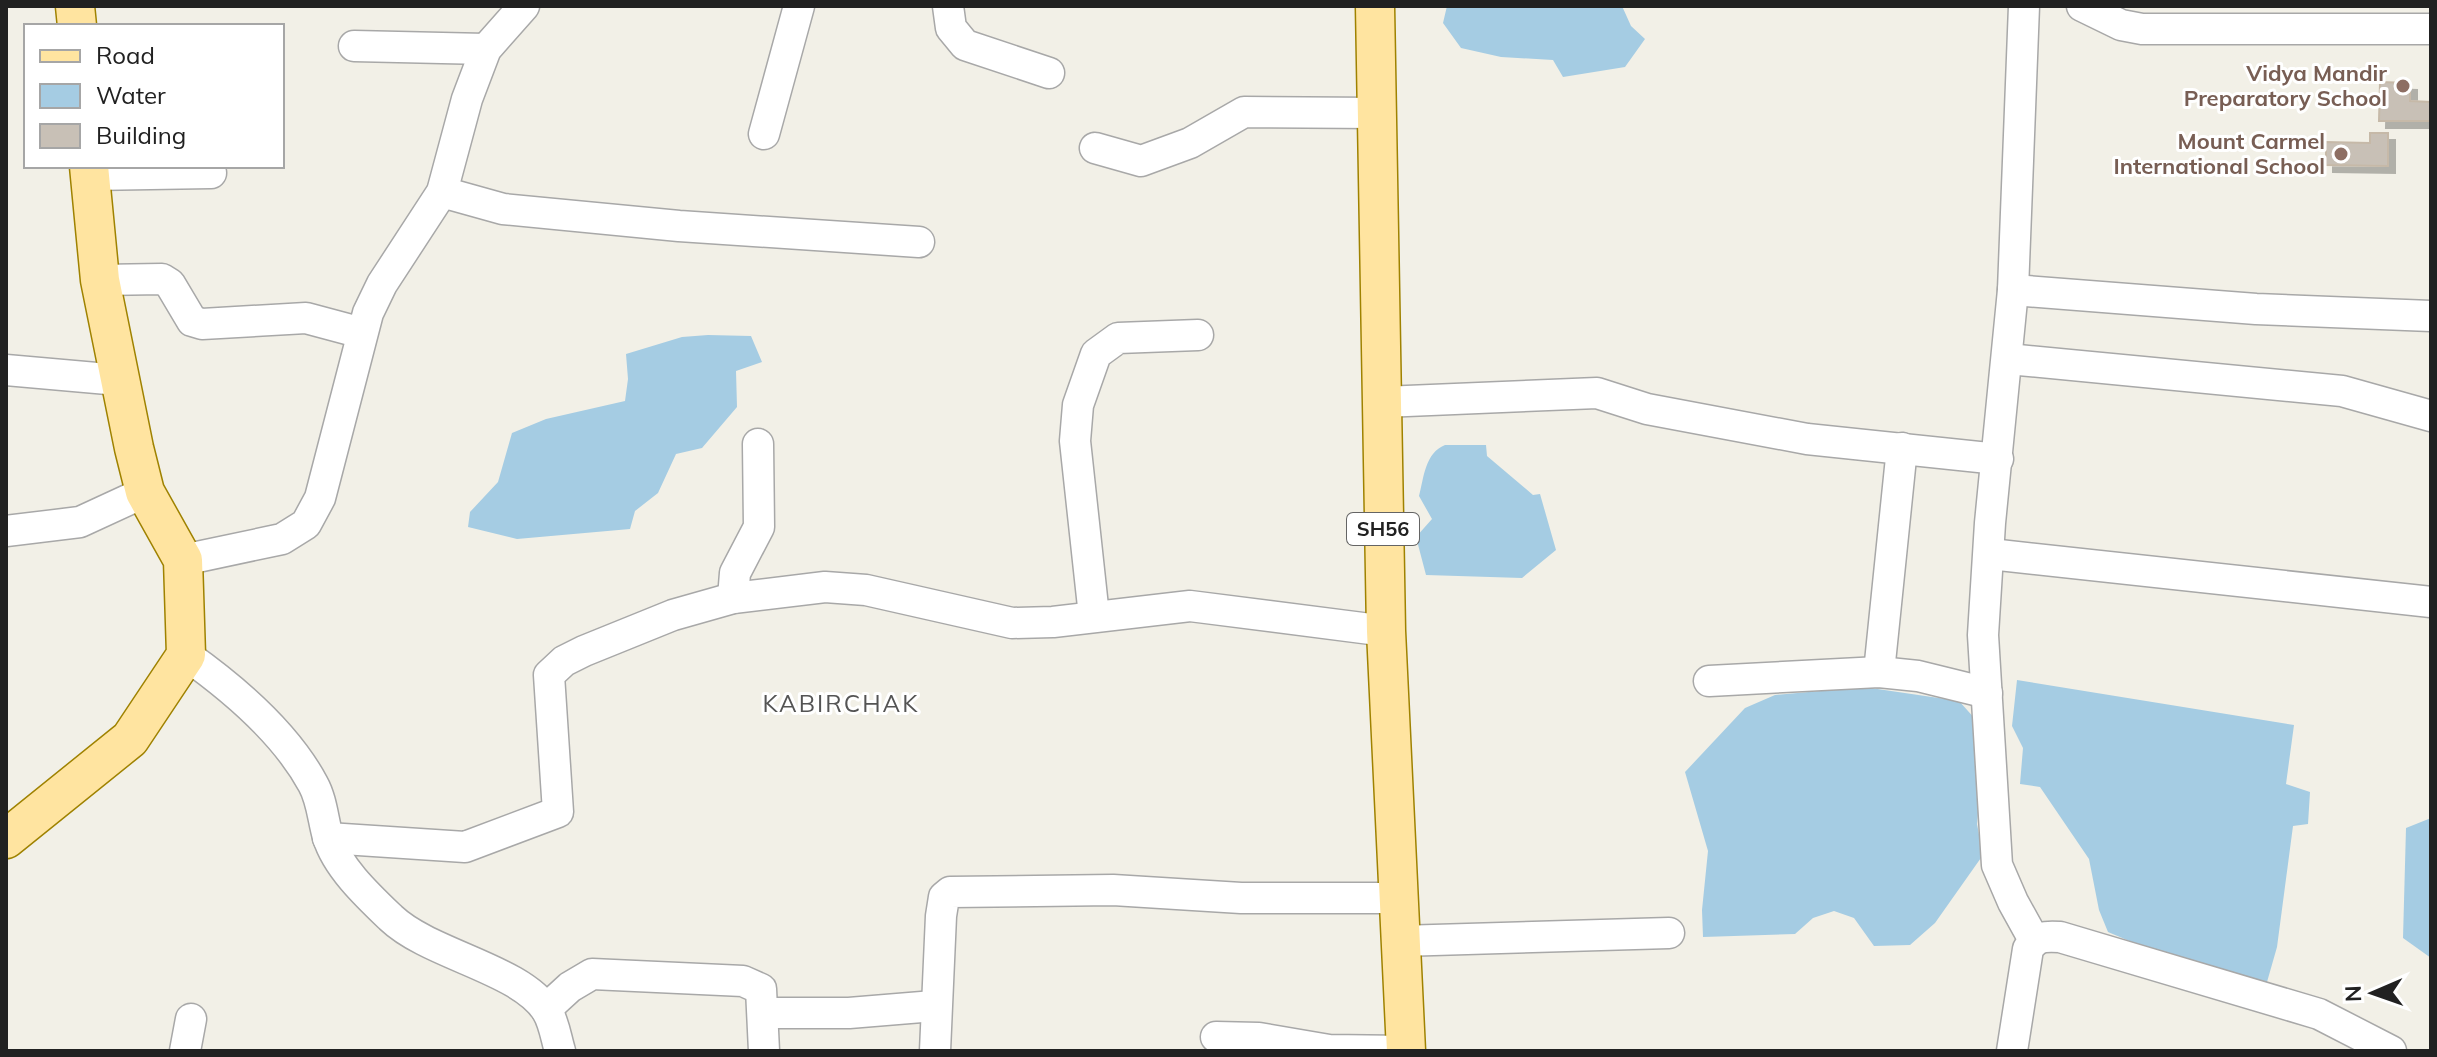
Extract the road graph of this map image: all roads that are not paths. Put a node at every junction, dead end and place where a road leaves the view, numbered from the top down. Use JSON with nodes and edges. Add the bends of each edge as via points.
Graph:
{"nodes":[{"id":1,"x":524,"y":6,"type":"edge"},
{"id":2,"x":799,"y":6,"type":"edge"},
{"id":3,"x":948,"y":6,"type":"edge"},
{"id":4,"x":1375,"y":6,"type":"edge"},
{"id":5,"x":2024,"y":6,"type":"edge"},
{"id":6,"x":2082,"y":6,"type":"edge"},
{"id":7,"x":2142,"y":17,"type":"edge"},
{"id":8,"x":2431,"y":29,"type":"edge"},
{"id":9,"x":354,"y":46,"type":"dead end"},
{"id":10,"x":486,"y":49,"type":"junction"},
{"id":11,"x":1049,"y":73,"type":"dead end"},
{"id":12,"x":1377,"y":113,"type":"junction"},
{"id":13,"x":764,"y":134,"type":"dead end"},
{"id":14,"x":1095,"y":148,"type":"dead end"},
{"id":15,"x":89,"y":170,"type":"edge"},
{"id":16,"x":211,"y":173,"type":"dead end"},
{"id":17,"x":442,"y":192,"type":"junction"},
{"id":18,"x":919,"y":242,"type":"dead end"},
{"id":19,"x":100,"y":280,"type":"junction"},
{"id":20,"x":2013,"y":290,"type":"junction"},
{"id":21,"x":2431,"y":316,"type":"edge"},
{"id":22,"x":362,"y":333,"type":"junction"},
{"id":23,"x":1198,"y":335,"type":"dead end"},
{"id":24,"x":2008,"y":359,"type":"junction"},
{"id":25,"x":6,"y":370,"type":"edge"},
{"id":26,"x":119,"y":380,"type":"junction"},
{"id":27,"x":1383,"y":402,"type":"junction"},
{"id":28,"x":2431,"y":416,"type":"edge"},
{"id":29,"x":758,"y":444,"type":"dead end"},
{"id":30,"x":1902,"y":448,"type":"junction"},
{"id":31,"x":1998,"y":459,"type":"junction"},
{"id":32,"x":145,"y":492,"type":"junction"},
{"id":33,"x":6,"y":531,"type":"edge"},
{"id":34,"x":1990,"y":554,"type":"junction"},
{"id":35,"x":183,"y":560,"type":"junction"},
{"id":36,"x":733,"y":598,"type":"junction"},
{"id":37,"x":2431,"y":602,"type":"edge"},
{"id":38,"x":1094,"y":616,"type":"junction"},
{"id":39,"x":1386,"y":631,"type":"junction"},
{"id":40,"x":186,"y":655,"type":"junction"},
{"id":41,"x":1879,"y":672,"type":"junction"},
{"id":42,"x":1709,"y":681,"type":"dead end"},
{"id":43,"x":1987,"y":693,"type":"junction"},
{"id":44,"x":328,"y":838,"type":"junction"},
{"id":45,"x":6,"y":839,"type":"edge"},
{"id":46,"x":1397,"y":898,"type":"junction"},
{"id":47,"x":1669,"y":933,"type":"dead end"},
{"id":48,"x":2034,"y":940,"type":"junction"},
{"id":49,"x":1400,"y":941,"type":"junction"},
{"id":50,"x":934,"y":1006,"type":"junction"},
{"id":51,"x":546,"y":1009,"type":"junction"},
{"id":52,"x":765,"y":1013,"type":"junction"},
{"id":53,"x":191,"y":1019,"type":"dead end"},
{"id":54,"x":1216,"y":1037,"type":"dead end"},
{"id":55,"x":185,"y":1051,"type":"edge"},
{"id":56,"x":560,"y":1051,"type":"edge"},
{"id":57,"x":764,"y":1051,"type":"edge"},
{"id":58,"x":935,"y":1051,"type":"edge"},
{"id":59,"x":1406,"y":1051,"type":"edge"},
{"id":60,"x":2012,"y":1051,"type":"edge"},
{"id":61,"x":2391,"y":1051,"type":"edge"}],
"edges":[{"from":1,"to":10,"type":"street"},
{"from":2,"to":13,"type":"street"},
{"from":3,"to":11,"type":"street","via":[[951,28],[965,45]]},
{"from":4,"to":12,"type":"main road","number":"SH56"},
{"from":5,"to":20,"type":"street"},
{"from":6,"to":7,"type":"street","via":[[2121,25]]},
{"from":7,"to":8,"type":"street"},
{"from":9,"to":10,"type":"street"},
{"from":10,"to":17,"type":"street"},
{"from":12,"to":14,"type":"street","via":[[1244,112],[1190,143],[1141,161]]},
{"from":12,"to":27,"type":"main road","number":"SH56"},
{"from":15,"to":16,"type":"street"},
{"from":15,"to":19,"type":"main road"},
{"from":17,"to":18,"type":"street","via":[[503,209]]},
{"from":17,"to":22,"type":"street","via":[[382,284]]},
{"from":19,"to":22,"type":"street","via":[[162,279],[192,321],[202,324],[306,318]]},
{"from":19,"to":26,"type":"main road"},
{"from":20,"to":21,"type":"street"},
{"from":20,"to":24,"type":"street"},
{"from":22,"to":35,"type":"street","via":[[320,498],[306,524],[282,539],[241,551]]},
{"from":23,"to":38,"type":"street","via":[[1118,338],[1096,354],[1078,405],[1075,441]]},
{"from":24,"to":28,"type":"street","via":[[2342,391]]},
{"from":24,"to":31,"type":"street"},
{"from":25,"to":26,"type":"street"},
{"from":26,"to":32,"type":"main road"},
{"from":27,"to":30,"type":"street","via":[[1597,393],[1647,409],[1807,439]]},
{"from":27,"to":39,"type":"main road","number":"SH56"},
{"from":29,"to":36,"type":"street","via":[[759,527],[735,573]]},
{"from":30,"to":31,"type":"street"},
{"from":30,"to":41,"type":"street"},
{"from":31,"to":34,"type":"street"},
{"from":32,"to":33,"type":"street","via":[[80,522]]},
{"from":32,"to":35,"type":"main road"},
{"from":34,"to":37,"type":"street"},
{"from":34,"to":43,"type":"street","via":[[1983,635]]},
{"from":35,"to":40,"type":"main road"},
{"from":36,"to":38,"type":"street","via":[[844,587],[1012,623]]},
{"from":36,"to":44,"type":"street","via":[[635,630],[554,668],[549,675],[558,812],[465,847]]},
{"from":38,"to":39,"type":"street","via":[[1190,606]]},
{"from":39,"to":46,"type":"main road","number":"SH56"},
{"from":40,"to":44,"type":"street","via":[[245,701],[303,766],[315,788]]},
{"from":40,"to":45,"type":"main road","via":[[130,739]]},
{"from":41,"to":42,"type":"street"},
{"from":41,"to":43,"type":"street"},
{"from":43,"to":48,"type":"street","via":[[1997,865]]},
{"from":44,"to":51,"type":"street","via":[[339,861],[393,920],[447,954],[519,986]]},
{"from":46,"to":49,"type":"main road","number":"SH56"},
{"from":46,"to":50,"type":"street","via":[[1241,898],[1113,890],[950,892],[941,916]]},
{"from":47,"to":49,"type":"street"},
{"from":48,"to":60,"type":"street","via":[[2028,949]]},
{"from":48,"to":61,"type":"street","via":[[2060,937],[2319,1014]]},
{"from":49,"to":59,"type":"main road","number":"SH56"},
{"from":50,"to":52,"type":"street"},
{"from":50,"to":58,"type":"street"},
{"from":51,"to":52,"type":"street","via":[[592,974],[754,984],[761,989]]},
{"from":51,"to":56,"type":"street"},
{"from":52,"to":57,"type":"street"},
{"from":53,"to":55,"type":"street"},
{"from":54,"to":59,"type":"street","via":[[1329,1050]]}]}
